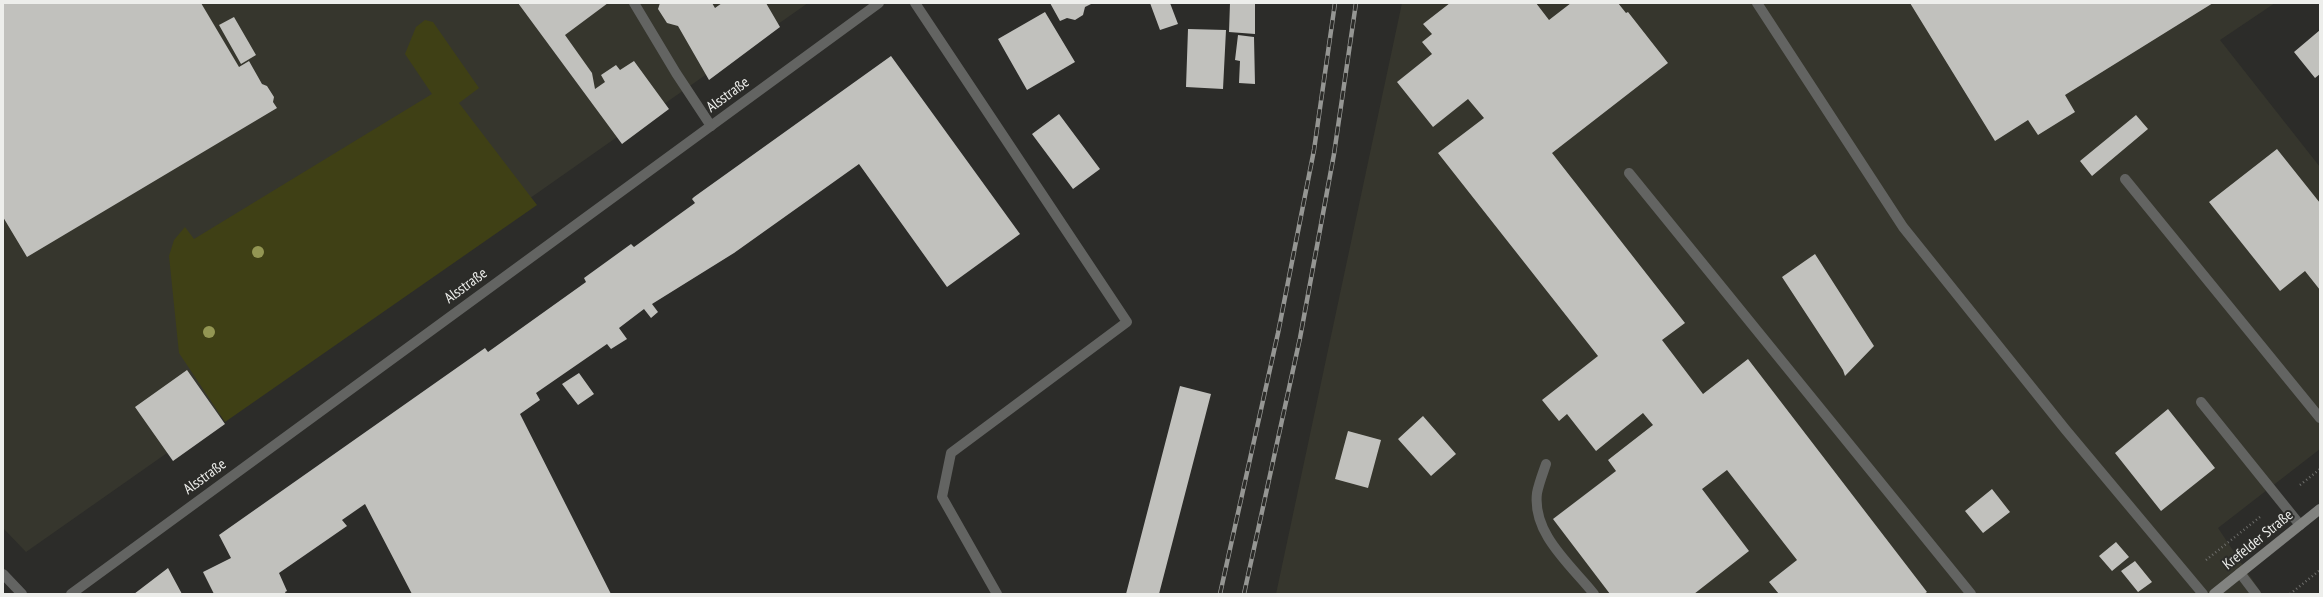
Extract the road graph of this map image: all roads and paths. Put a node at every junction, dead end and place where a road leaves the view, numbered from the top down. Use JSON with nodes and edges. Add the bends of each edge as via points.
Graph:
{"nodes":[{"id":1,"x":634,"y":3,"type":"edge"},
{"id":2,"x":915,"y":3,"type":"edge"},
{"id":3,"x":1757,"y":3,"type":"edge"},
{"id":4,"x":875,"y":4,"type":"edge"},
{"id":5,"x":711,"y":126,"type":"junction"},
{"id":6,"x":1629,"y":173,"type":"dead end"},
{"id":7,"x":2126,"y":179,"type":"dead end"},
{"id":8,"x":2201,"y":402,"type":"dead end"},
{"id":9,"x":2320,"y":418,"type":"edge"},
{"id":10,"x":1546,"y":464,"type":"dead end"},
{"id":11,"x":2320,"y":469,"type":"edge"},
{"id":12,"x":2280,"y":501,"type":"junction"},
{"id":13,"x":2320,"y":509,"type":"edge"},
{"id":14,"x":2300,"y":525,"type":"junction"},
{"id":15,"x":2320,"y":570,"type":"edge"},
{"id":16,"x":2240,"y":573,"type":"junction"},
{"id":17,"x":3,"y":574,"type":"edge"},
{"id":18,"x":2188,"y":574,"type":"junction"},
{"id":19,"x":22,"y":594,"type":"edge"},
{"id":20,"x":71,"y":594,"type":"edge"},
{"id":21,"x":997,"y":594,"type":"edge"},
{"id":22,"x":1594,"y":594,"type":"edge"},
{"id":23,"x":1971,"y":594,"type":"edge"},
{"id":24,"x":2204,"y":594,"type":"edge"},
{"id":25,"x":2214,"y":594,"type":"edge"},
{"id":26,"x":2256,"y":594,"type":"edge"},
{"id":27,"x":2290,"y":594,"type":"edge"}],
"edges":[{"from":1,"to":5,"type":"street"},
{"from":2,"to":21,"type":"street","via":[[1127,322],[951,453],[942,497]]},
{"from":3,"to":18,"type":"street","via":[[1903,227],[2065,429]]},
{"from":4,"to":5,"type":"street","name":"Alsstraße"},
{"from":5,"to":20,"type":"street","name":"Alsstraße"},
{"from":6,"to":23,"type":"street"},
{"from":7,"to":9,"type":"street"},
{"from":8,"to":12,"type":"street"},
{"from":10,"to":22,"type":"street","via":[[1537,493],[1538,517],[1546,536]]},
{"from":11,"to":12,"type":"path"},
{"from":12,"to":14,"type":"street"},
{"from":12,"to":18,"type":"path"},
{"from":13,"to":14,"type":"main road","name":"Krefelder Straße"},
{"from":14,"to":16,"type":"main road","name":"Krefelder Straße"},
{"from":15,"to":27,"type":"path"},
{"from":16,"to":25,"type":"main road","name":"Krefelder Straße"},
{"from":16,"to":26,"type":"street"},
{"from":17,"to":19,"type":"street"},
{"from":18,"to":24,"type":"street"}]}
